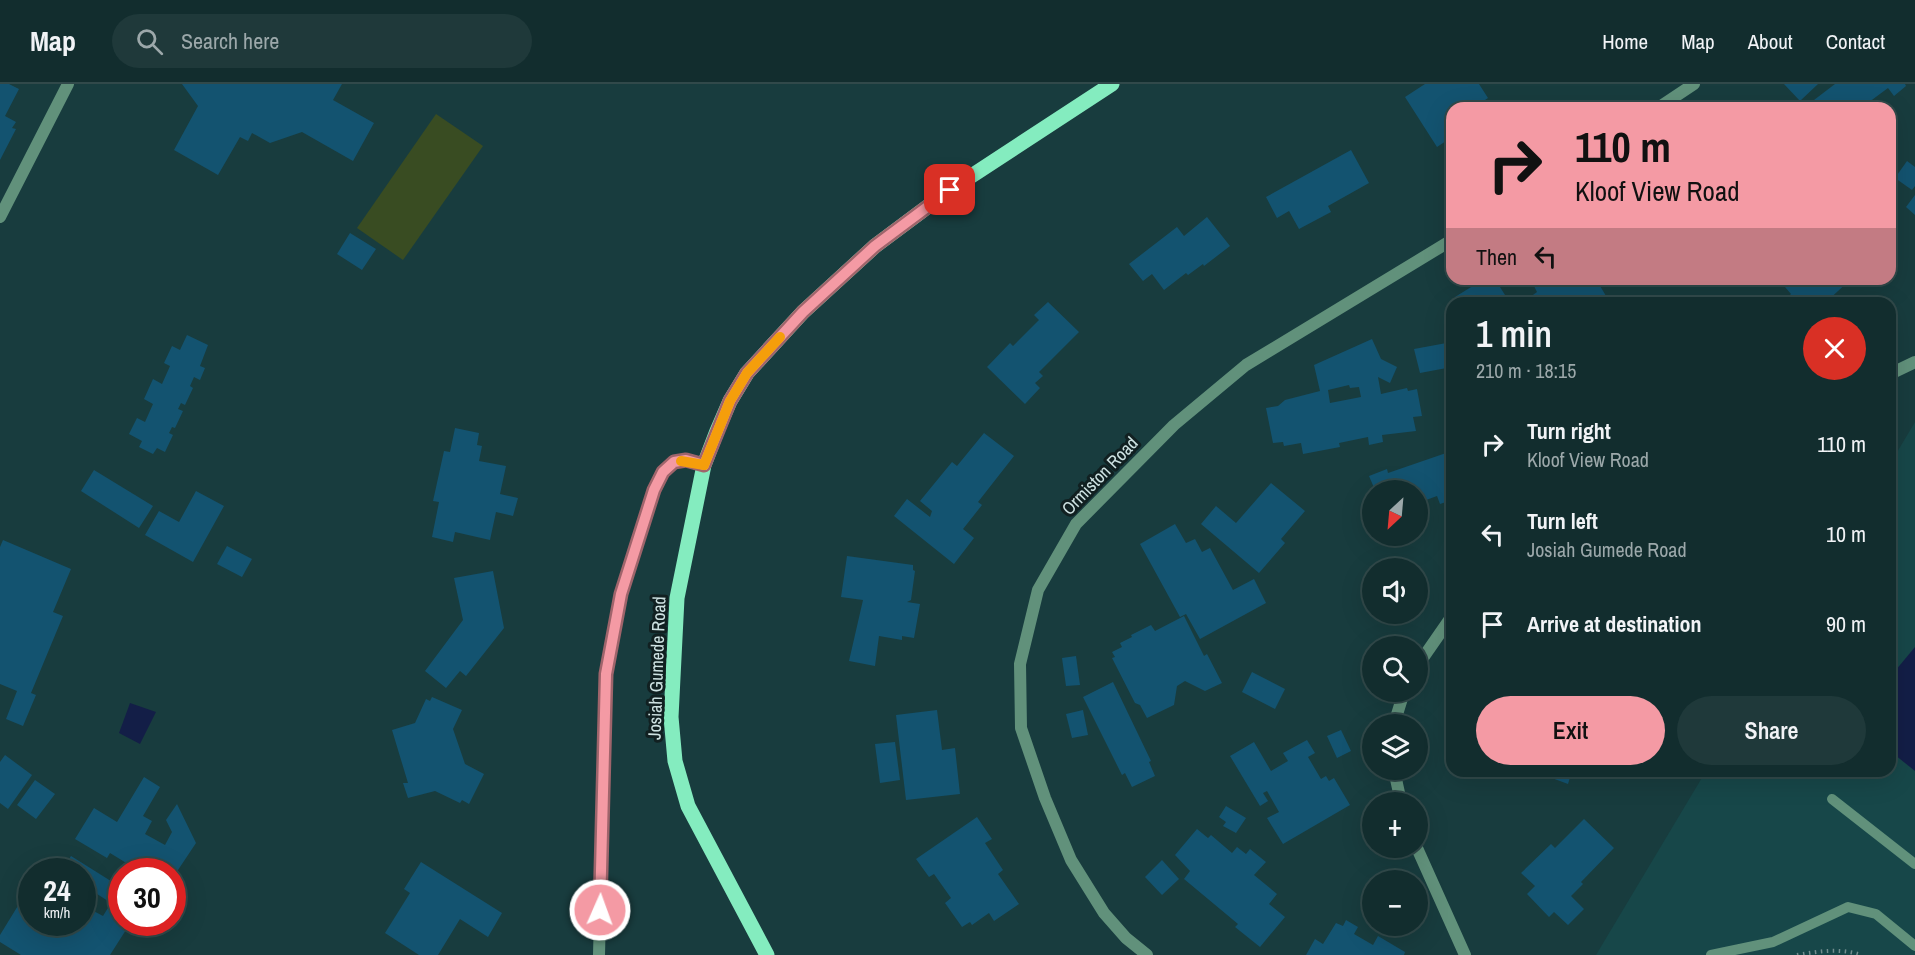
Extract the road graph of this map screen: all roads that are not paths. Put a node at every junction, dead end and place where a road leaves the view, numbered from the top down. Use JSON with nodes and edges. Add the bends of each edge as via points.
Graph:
{"nodes":[{"id":1,"x":68,"y":84,"type":"edge"},
{"id":2,"x":1112,"y":84,"type":"edge"},
{"id":3,"x":1694,"y":84,"type":"edge"},
{"id":4,"x":1667,"y":102,"type":"edge"},
{"id":5,"x":0,"y":217,"type":"edge"},
{"id":6,"x":1446,"y":244,"type":"edge"},
{"id":7,"x":1915,"y":362,"type":"edge"},
{"id":8,"x":1896,"y":371,"type":"edge"},
{"id":9,"x":704,"y":465,"type":"junction"},
{"id":10,"x":1446,"y":625,"type":"edge"},
{"id":11,"x":1428,"y":651,"type":"edge"},
{"id":12,"x":1832,"y":799,"type":"dead end"},
{"id":13,"x":1422,"y":858,"type":"edge"},
{"id":14,"x":1915,"y":864,"type":"edge"},
{"id":15,"x":1915,"y":946,"type":"edge"},
{"id":16,"x":599,"y":955,"type":"edge"},
{"id":17,"x":767,"y":955,"type":"edge"},
{"id":18,"x":1147,"y":955,"type":"edge"},
{"id":19,"x":1465,"y":955,"type":"edge"},
{"id":20,"x":1711,"y":955,"type":"edge"}],
"edges":[{"from":1,"to":5,"type":"street"},
{"from":2,"to":9,"type":"main road","name":"Josiah Gumede Road","via":[[912,218],[803,312],[747,373],[730,401]]},
{"from":3,"to":4,"type":"street"},
{"from":6,"to":18,"type":"street","name":"Ormiston Road","via":[[1246,365],[1174,425],[1076,524],[1038,590],[1020,664],[1021,728],[1071,860],[1104,913]]},
{"from":7,"to":8,"type":"street"},
{"from":9,"to":16,"type":"street","via":[[686,460],[674,462],[663,472],[621,594],[606,674]]},
{"from":9,"to":17,"type":"main road","name":"Josiah Gumede Road","via":[[676,598],[671,717],[675,760],[688,806]]},
{"from":10,"to":11,"type":"street"},
{"from":12,"to":14,"type":"lane"},
{"from":13,"to":19,"type":"street"},
{"from":15,"to":20,"type":"lane","via":[[1876,914],[1848,907],[1773,942]]}]}
